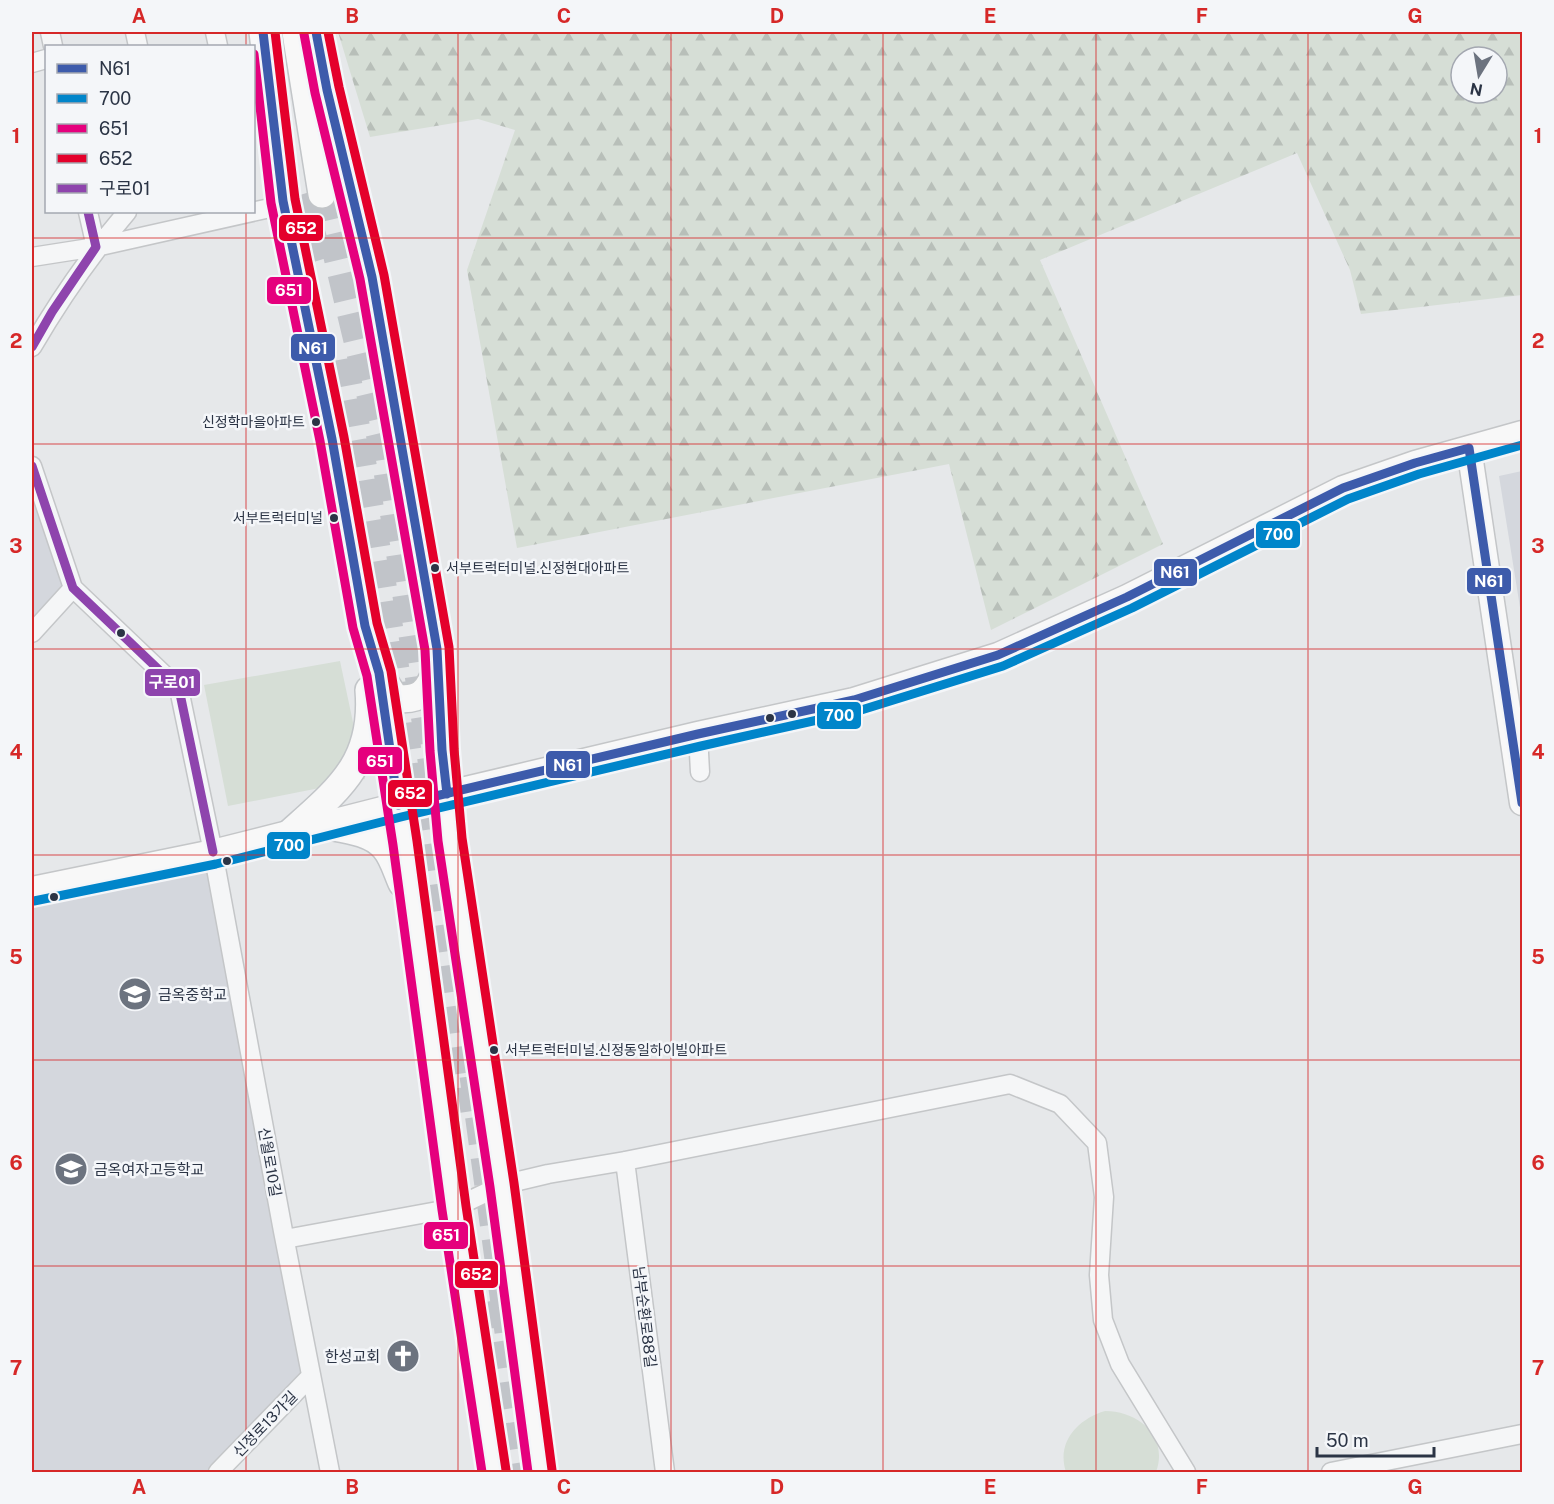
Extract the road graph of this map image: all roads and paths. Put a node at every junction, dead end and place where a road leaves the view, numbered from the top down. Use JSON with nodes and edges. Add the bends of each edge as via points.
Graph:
{"nodes":[{"id":1,"x":263,"y":32,"type":"edge"},
{"id":2,"x":278,"y":32,"type":"edge"},
{"id":3,"x":296,"y":32,"type":"edge"},
{"id":4,"x":316,"y":32,"type":"edge"},
{"id":5,"x":270,"y":208,"type":"dead end"},
{"id":6,"x":255,"y":211,"type":"edge"},
{"id":7,"x":88,"y":213,"type":"edge"},
{"id":8,"x":126,"y":213,"type":"edge"},
{"id":9,"x":248,"y":213,"type":"edge"},
{"id":10,"x":96,"y":247,"type":"junction"},
{"id":11,"x":32,"y":257,"type":"edge"},
{"id":12,"x":32,"y":347,"type":"edge"},
{"id":13,"x":1522,"y":433,"type":"edge"},
{"id":14,"x":1469,"y":448,"type":"junction"},
{"id":15,"x":32,"y":466,"type":"edge"},
{"id":16,"x":73,"y":588,"type":"junction"},
{"id":17,"x":365,"y":626,"type":"junction"},
{"id":18,"x":32,"y":633,"type":"edge"},
{"id":19,"x":437,"y":669,"type":"junction"},
{"id":20,"x":379,"y":673,"type":"junction"},
{"id":21,"x":698,"y":734,"type":"junction"},
{"id":22,"x":700,"y":772,"type":"dead end"},
{"id":23,"x":447,"y":794,"type":"junction"},
{"id":24,"x":1522,"y":803,"type":"edge"},
{"id":25,"x":398,"y":805,"type":"junction"},
{"id":26,"x":322,"y":825,"type":"junction"},
{"id":27,"x":290,"y":833,"type":"junction"},
{"id":28,"x":213,"y":852,"type":"junction"},
{"id":29,"x":32,"y":890,"type":"edge"},
{"id":30,"x":414,"y":908,"type":"junction"},
{"id":31,"x":625,"y":1161,"type":"junction"},
{"id":32,"x":502,"y":1185,"type":"junction"},
{"id":33,"x":454,"y":1208,"type":"junction"},
{"id":34,"x":285,"y":1239,"type":"junction"},
{"id":35,"x":311,"y":1376,"type":"junction"},
{"id":36,"x":1522,"y":1434,"type":"edge"},
{"id":37,"x":218,"y":1473,"type":"edge"},
{"id":38,"x":330,"y":1473,"type":"edge"},
{"id":39,"x":494,"y":1473,"type":"edge"},
{"id":40,"x":540,"y":1473,"type":"edge"},
{"id":41,"x":665,"y":1473,"type":"edge"},
{"id":42,"x":1186,"y":1473,"type":"edge"},
{"id":43,"x":1331,"y":1473,"type":"edge"}],
"edges":[{"from":1,"to":17,"type":"main road","via":[[283,201],[332,439]]},
{"from":2,"to":3,"type":"main road","via":[[311,195]]},
{"from":4,"to":19,"type":"main road","via":[[372,277]]},
{"from":5,"to":6,"type":"street"},
{"from":7,"to":10,"type":"street"},
{"from":8,"to":10,"type":"street"},
{"from":9,"to":10,"type":"street"},
{"from":10,"to":11,"type":"street"},
{"from":10,"to":12,"type":"street"},
{"from":13,"to":14,"type":"main road"},
{"from":14,"to":21,"type":"main road","via":[[1342,488],[1127,597],[998,655],[854,700]]},
{"from":14,"to":24,"type":"main road"},
{"from":15,"to":16,"type":"street"},
{"from":16,"to":18,"type":"street"},
{"from":16,"to":28,"type":"street","name":"신월로10길","via":[[179,688]]},
{"from":17,"to":20,"type":"main road"},
{"from":17,"to":27,"type":"main road","via":[[371,708],[366,740],[345,781]]},
{"from":19,"to":20,"type":"main road","via":[[424,693],[406,700],[395,698]]},
{"from":19,"to":23,"type":"main road"},
{"from":20,"to":25,"type":"main road"},
{"from":21,"to":22,"type":"street"},
{"from":21,"to":23,"type":"main road"},
{"from":23,"to":25,"type":"main road"},
{"from":23,"to":32,"type":"main road","via":[[450,839]]},
{"from":25,"to":26,"type":"main road"},
{"from":25,"to":30,"type":"main road"},
{"from":26,"to":27,"type":"main road"},
{"from":26,"to":30,"type":"main road","via":[[377,840],[386,849]]},
{"from":27,"to":28,"type":"main road"},
{"from":28,"to":29,"type":"main road"},
{"from":28,"to":34,"type":"street","name":"신월로10길"},
{"from":30,"to":33,"type":"main road"},
{"from":31,"to":32,"type":"street"},
{"from":31,"to":41,"type":"street","name":"남부순환로88길"},
{"from":31,"to":42,"type":"street","via":[[1011,1084],[1060,1104],[1097,1143],[1104,1197],[1099,1275],[1103,1320],[1120,1364]]},
{"from":32,"to":33,"type":"street"},
{"from":32,"to":40,"type":"main road"},
{"from":33,"to":34,"type":"street"},
{"from":33,"to":39,"type":"main road"},
{"from":34,"to":35,"type":"street","name":"신월로10길"},
{"from":35,"to":37,"type":"street","name":"신정로13가길"},
{"from":35,"to":38,"type":"street","name":"신월로10길"},
{"from":36,"to":43,"type":"street"}]}
